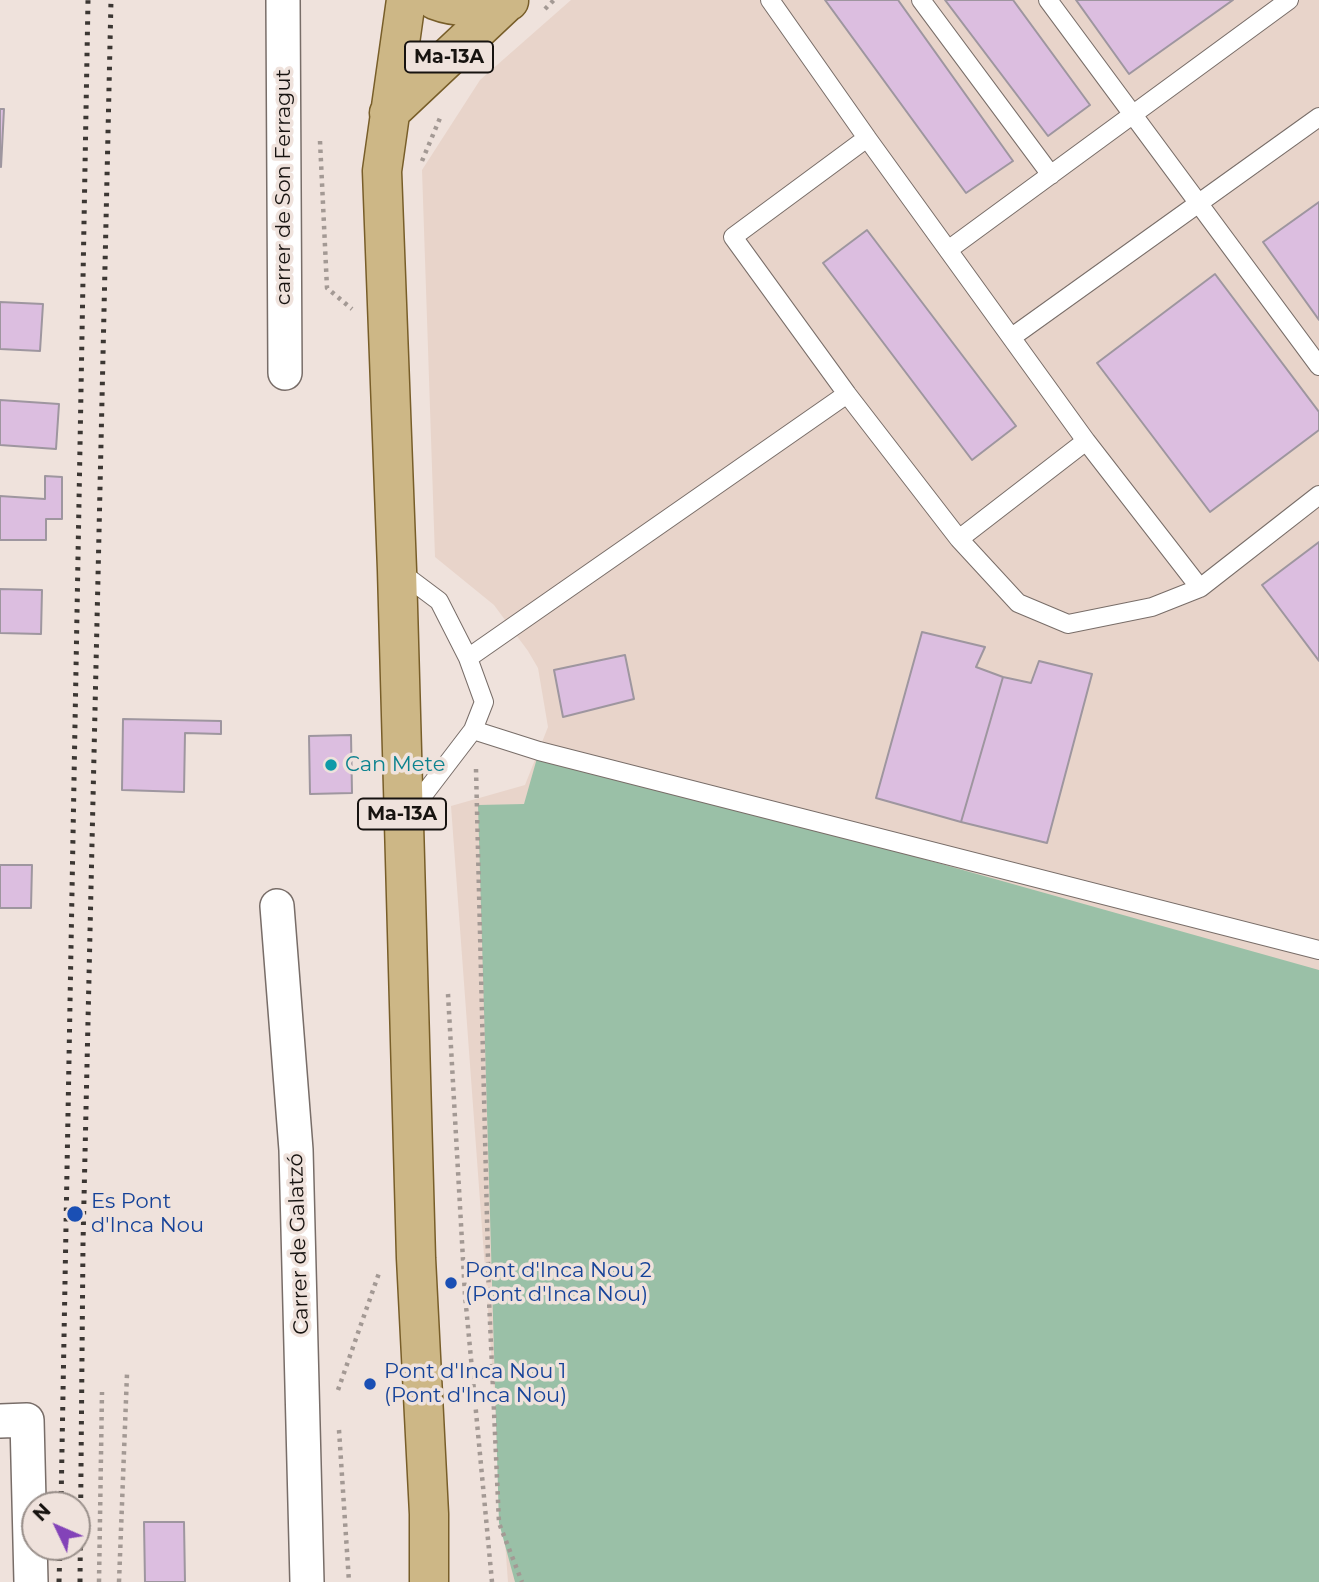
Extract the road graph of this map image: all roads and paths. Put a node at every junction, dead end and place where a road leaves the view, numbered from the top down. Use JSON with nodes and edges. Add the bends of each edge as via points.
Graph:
{"nodes":[{"id":1,"x":282,"y":0,"type":"edge"},
{"id":2,"x":406,"y":0,"type":"edge"},
{"id":3,"x":435,"y":0,"type":"edge"},
{"id":4,"x":554,"y":0,"type":"edge"},
{"id":5,"x":770,"y":0,"type":"edge"},
{"id":6,"x":921,"y":0,"type":"edge"},
{"id":7,"x":1048,"y":0,"type":"edge"},
{"id":8,"x":1289,"y":0,"type":"edge"},
{"id":9,"x":519,"y":5,"type":"edge"},
{"id":10,"x":389,"y":113,"type":"junction"},
{"id":11,"x":443,"y":114,"type":"dead end"},
{"id":12,"x":1133,"y":115,"type":"junction"},
{"id":13,"x":1319,"y":117,"type":"edge"},
{"id":14,"x":320,"y":138,"type":"dead end"},
{"id":15,"x":867,"y":138,"type":"junction"},
{"id":16,"x":418,"y":173,"type":"dead end"},
{"id":17,"x":1051,"y":174,"type":"junction"},
{"id":18,"x":1198,"y":204,"type":"junction"},
{"id":19,"x":948,"y":250,"type":"junction"},
{"id":20,"x":355,"y":312,"type":"dead end"},
{"id":21,"x":1012,"y":337,"type":"junction"},
{"id":22,"x":1319,"y":366,"type":"edge"},
{"id":23,"x":285,"y":373,"type":"dead end"},
{"id":24,"x":847,"y":394,"type":"junction"},
{"id":25,"x":1086,"y":440,"type":"junction"},
{"id":26,"x":1319,"y":495,"type":"edge"},
{"id":27,"x":959,"y":539,"type":"junction"},
{"id":28,"x":397,"y":570,"type":"junction"},
{"id":29,"x":1200,"y":588,"type":"junction"},
{"id":30,"x":468,"y":658,"type":"junction"},
{"id":31,"x":473,"y":730,"type":"junction"},
{"id":32,"x":402,"y":824,"type":"junction"},
{"id":33,"x":277,"y":906,"type":"dead end"},
{"id":34,"x":1319,"y":950,"type":"edge"},
{"id":35,"x":447,"y":989,"type":"dead end"},
{"id":36,"x":368,"y":1304,"type":"dead end"},
{"id":37,"x":127,"y":1374,"type":"dead end"},
{"id":38,"x":103,"y":1392,"type":"dead end"},
{"id":39,"x":338,"y":1398,"type":"dead end"},
{"id":40,"x":13,"y":1420,"type":"edge"},
{"id":41,"x":339,"y":1424,"type":"dead end"},
{"id":42,"x":429,"y":1514,"type":"junction"},
{"id":43,"x":31,"y":1582,"type":"edge"},
{"id":44,"x":99,"y":1582,"type":"edge"},
{"id":45,"x":119,"y":1582,"type":"edge"},
{"id":46,"x":307,"y":1582,"type":"edge"},
{"id":47,"x":349,"y":1582,"type":"edge"},
{"id":48,"x":429,"y":1582,"type":"edge"},
{"id":49,"x":454,"y":1582,"type":"edge"},
{"id":50,"x":492,"y":1582,"type":"edge"},
{"id":51,"x":522,"y":1582,"type":"edge"}],
"edges":[{"from":1,"to":23,"type":"street","name":"carrer de Son Ferragut"},
{"from":2,"to":10,"type":"main road","number":"Ma-13A"},
{"from":3,"to":9,"type":"main road","via":[[452,7]]},
{"from":4,"to":9,"type":"path"},
{"from":5,"to":15,"type":"lane"},
{"from":6,"to":17,"type":"lane"},
{"from":7,"to":12,"type":"lane"},
{"from":8,"to":12,"type":"lane"},
{"from":9,"to":10,"type":"main road","number":"Ma-13A"},
{"from":10,"to":28,"type":"main road","number":"Ma-13A","via":[[382,171]]},
{"from":11,"to":16,"type":"path"},
{"from":12,"to":17,"type":"lane"},
{"from":12,"to":18,"type":"lane"},
{"from":13,"to":18,"type":"lane"},
{"from":14,"to":20,"type":"path","via":[[327,288]]},
{"from":15,"to":19,"type":"lane"},
{"from":15,"to":24,"type":"lane","via":[[733,237]]},
{"from":17,"to":19,"type":"lane"},
{"from":18,"to":21,"type":"lane"},
{"from":18,"to":22,"type":"lane"},
{"from":19,"to":21,"type":"lane"},
{"from":21,"to":25,"type":"lane"},
{"from":24,"to":27,"type":"lane"},
{"from":24,"to":30,"type":"lane"},
{"from":25,"to":27,"type":"lane"},
{"from":25,"to":29,"type":"lane"},
{"from":26,"to":29,"type":"lane"},
{"from":27,"to":29,"type":"lane","via":[[1018,603],[1068,624],[1152,607]]},
{"from":28,"to":30,"type":"lane","via":[[439,601]]},
{"from":28,"to":32,"type":"main road","number":"Ma-13A"},
{"from":30,"to":31,"type":"lane","via":[[484,702]]},
{"from":31,"to":32,"type":"lane"},
{"from":31,"to":34,"type":"lane","via":[[539,751]]},
{"from":31,"to":51,"type":"path","via":[[499,1523]]},
{"from":32,"to":42,"type":"main road","number":"Ma-13A"},
{"from":33,"to":46,"type":"street","name":"Carrer de Galatzó","via":[[296,1150]]},
{"from":35,"to":50,"type":"path","via":[[466,1295]]},
{"from":36,"to":39,"type":"path","via":[[338,1384]]},
{"from":37,"to":45,"type":"path"},
{"from":38,"to":44,"type":"path"},
{"from":40,"to":43,"type":"street"},
{"from":41,"to":47,"type":"path"},
{"from":42,"to":48,"type":"main road","number":"Ma-13A"},
{"from":42,"to":49,"type":"main road","number":"Ma-13A"}]}
